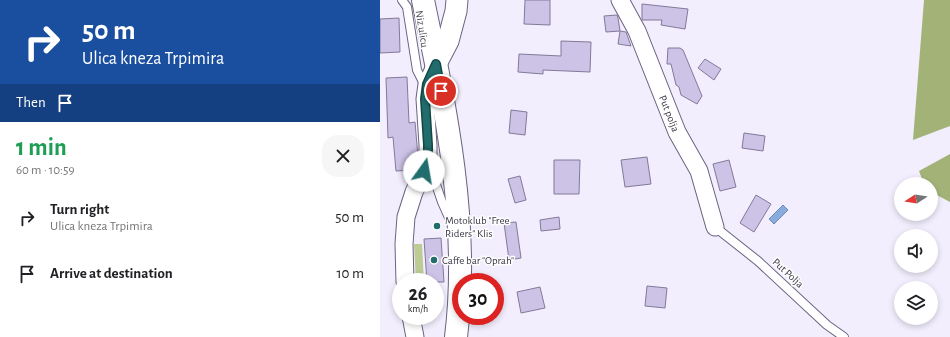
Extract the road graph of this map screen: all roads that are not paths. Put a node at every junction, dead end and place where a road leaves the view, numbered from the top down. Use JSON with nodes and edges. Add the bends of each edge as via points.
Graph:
{"nodes":[{"id":1,"x":402,"y":0,"type":"edge"},
{"id":2,"x":423,"y":0,"type":"edge"},
{"id":3,"x":457,"y":0,"type":"edge"},
{"id":4,"x":620,"y":0,"type":"edge"},
{"id":5,"x":436,"y":64,"type":"junction"},
{"id":6,"x":427,"y":84,"type":"junction"},
{"id":7,"x":428,"y":159,"type":"junction"},
{"id":8,"x":715,"y":227,"type":"joint"},
{"id":9,"x":460,"y":242,"type":"junction"},
{"id":10,"x":405,"y":273,"type":"edge"},
{"id":11,"x":413,"y":325,"type":"edge"},
{"id":12,"x":415,"y":337,"type":"edge"},
{"id":13,"x":456,"y":337,"type":"edge"},
{"id":14,"x":844,"y":337,"type":"edge"}],
"edges":[{"from":1,"to":6,"type":"lane","name":"Niz ulicu","via":[[407,7],[417,70]]},
{"from":2,"to":5,"type":"main road"},
{"from":3,"to":5,"type":"street","via":[[448,41]]},
{"from":4,"to":8,"type":"street","name":"Put polja","via":[[637,31],[677,132],[699,171]]},
{"from":5,"to":6,"type":"street"},
{"from":5,"to":9,"type":"main road","via":[[450,145]]},
{"from":6,"to":7,"type":"street","via":[[425,99]]},
{"from":7,"to":9,"type":"lane","via":[[442,202]]},
{"from":7,"to":10,"type":"street","via":[[406,218]]},
{"from":8,"to":14,"type":"lane","name":"Put Polja","via":[[758,261]]},
{"from":9,"to":13,"type":"main road","via":[[460,307]]},
{"from":11,"to":12,"type":"street"}]}
